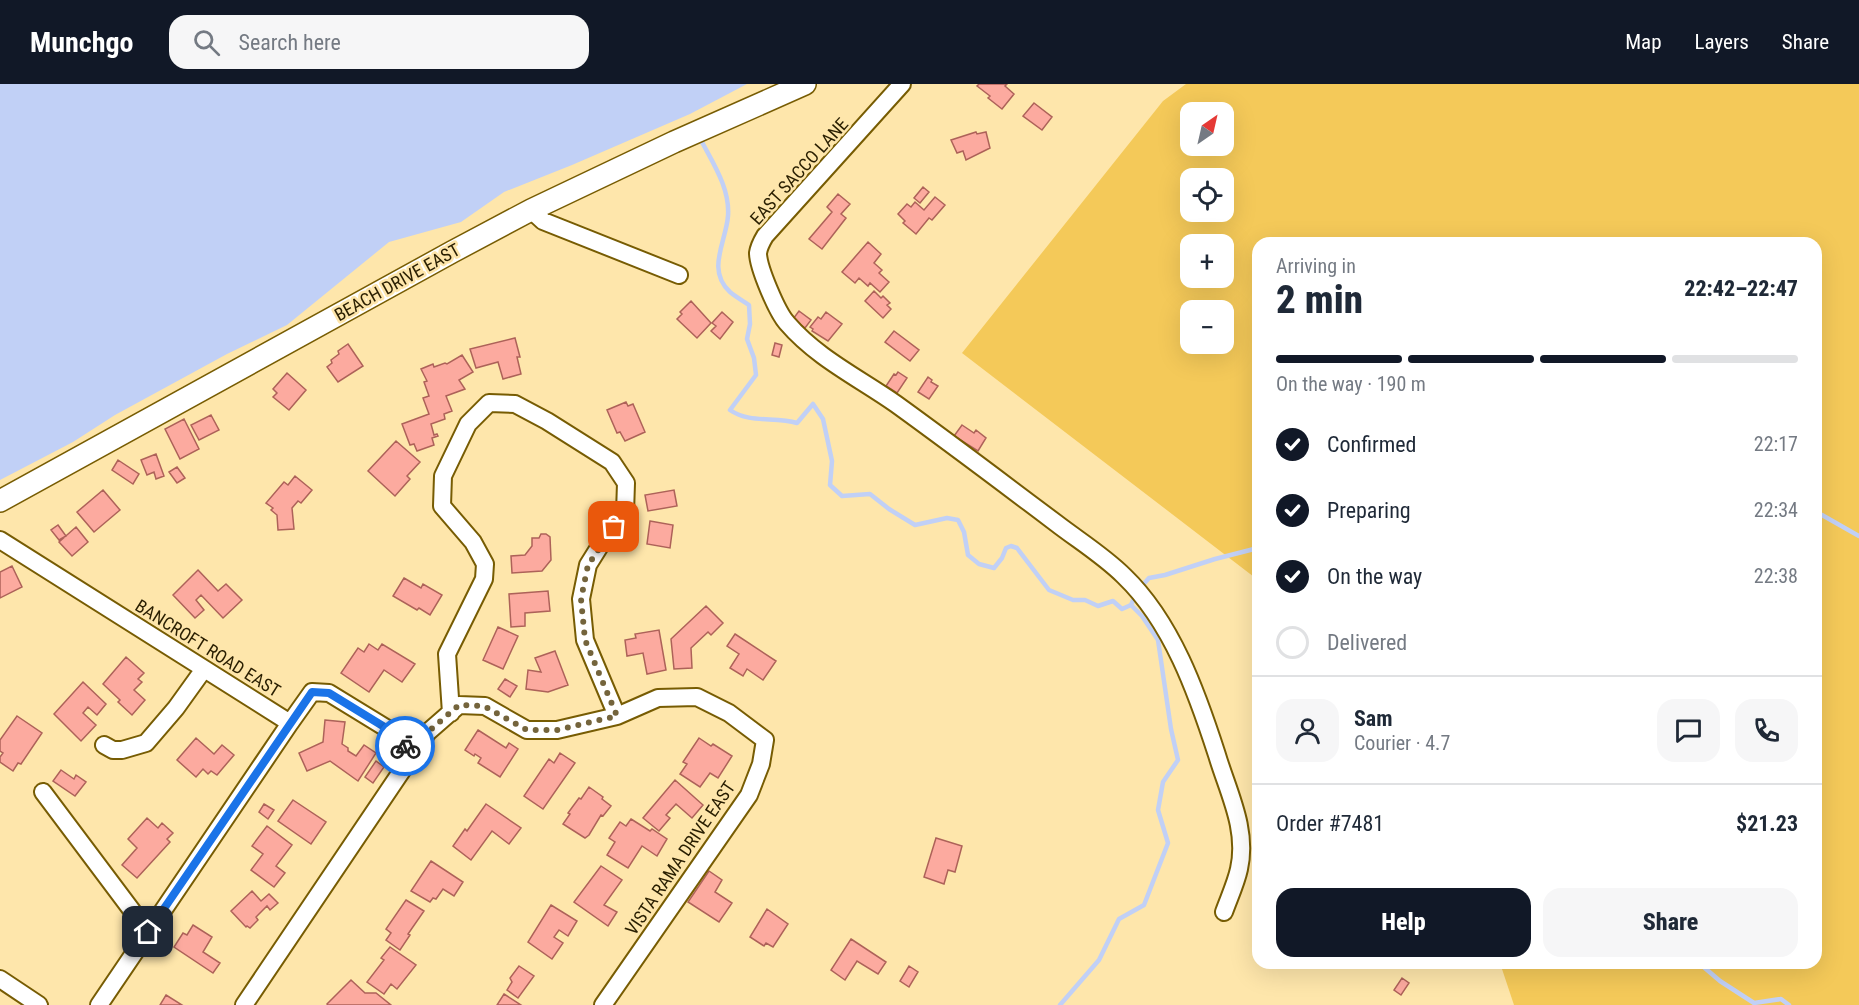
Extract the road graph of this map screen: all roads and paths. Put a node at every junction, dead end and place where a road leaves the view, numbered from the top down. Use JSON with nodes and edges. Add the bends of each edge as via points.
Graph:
{"nodes":[{"id":1,"x":805,"y":84,"type":"edge"},
{"id":2,"x":903,"y":84,"type":"edge"},
{"id":3,"x":531,"y":210,"type":"junction"},
{"id":4,"x":679,"y":275,"type":"dead end"},
{"id":5,"x":0,"y":501,"type":"edge"},
{"id":6,"x":0,"y":540,"type":"edge"},
{"id":7,"x":204,"y":669,"type":"junction"},
{"id":8,"x":451,"y":712,"type":"junction"},
{"id":9,"x":617,"y":716,"type":"junction"},
{"id":10,"x":290,"y":723,"type":"junction"},
{"id":11,"x":104,"y":744,"type":"dead end"},
{"id":12,"x":413,"y":754,"type":"junction"},
{"id":13,"x":43,"y":792,"type":"dead end"},
{"id":14,"x":1224,"y":912,"type":"dead end"},
{"id":15,"x":148,"y":932,"type":"junction"},
{"id":16,"x":0,"y":979,"type":"edge"},
{"id":17,"x":39,"y":1005,"type":"edge"},
{"id":18,"x":99,"y":1005,"type":"edge"},
{"id":19,"x":244,"y":1005,"type":"edge"},
{"id":20,"x":603,"y":1005,"type":"edge"}],
"edges":[{"from":1,"to":3,"type":"main road","name":"BEACH DRIVE EAST"},
{"from":2,"to":14,"type":"street","name":"EAST SACCO LANE","via":[[765,236],[758,253],[760,265],[780,313],[813,348],[983,467],[1123,575],[1158,615],[1196,694],[1242,839],[1239,868]]},
{"from":3,"to":4,"type":"street","via":[[543,221]]},
{"from":3,"to":5,"type":"main road","name":"BEACH DRIVE EAST"},
{"from":6,"to":7,"type":"street","name":"BANCROFT ROAD EAST"},
{"from":7,"to":10,"type":"street","name":"BANCROFT ROAD EAST"},
{"from":7,"to":11,"type":"street","via":[[146,743],[122,750]]},
{"from":8,"to":9,"type":"street","name":"VISTA RAMA DRIVE EAST","via":[[459,705],[484,706],[527,730],[557,730]]},
{"from":8,"to":9,"type":"street","via":[[447,654],[484,579],[485,564],[473,542],[442,506],[443,476],[468,424],[489,403],[515,404],[547,421],[612,462],[626,483],[625,513],[588,565],[581,599],[585,640]]},
{"from":8,"to":12,"type":"street","name":"VISTA RAMA DRIVE EAST","via":[[428,732]]},
{"from":9,"to":20,"type":"street","name":"VISTA RAMA DRIVE EAST","via":[[658,698],[697,697],[729,713],[765,740],[749,795]]},
{"from":10,"to":12,"type":"street","via":[[312,692],[329,693],[391,731]]},
{"from":10,"to":15,"type":"street"},
{"from":12,"to":19,"type":"street","name":"VISTA RAMA DRIVE EAST"},
{"from":13,"to":15,"type":"street"},
{"from":15,"to":18,"type":"street"},
{"from":16,"to":17,"type":"street"}]}
